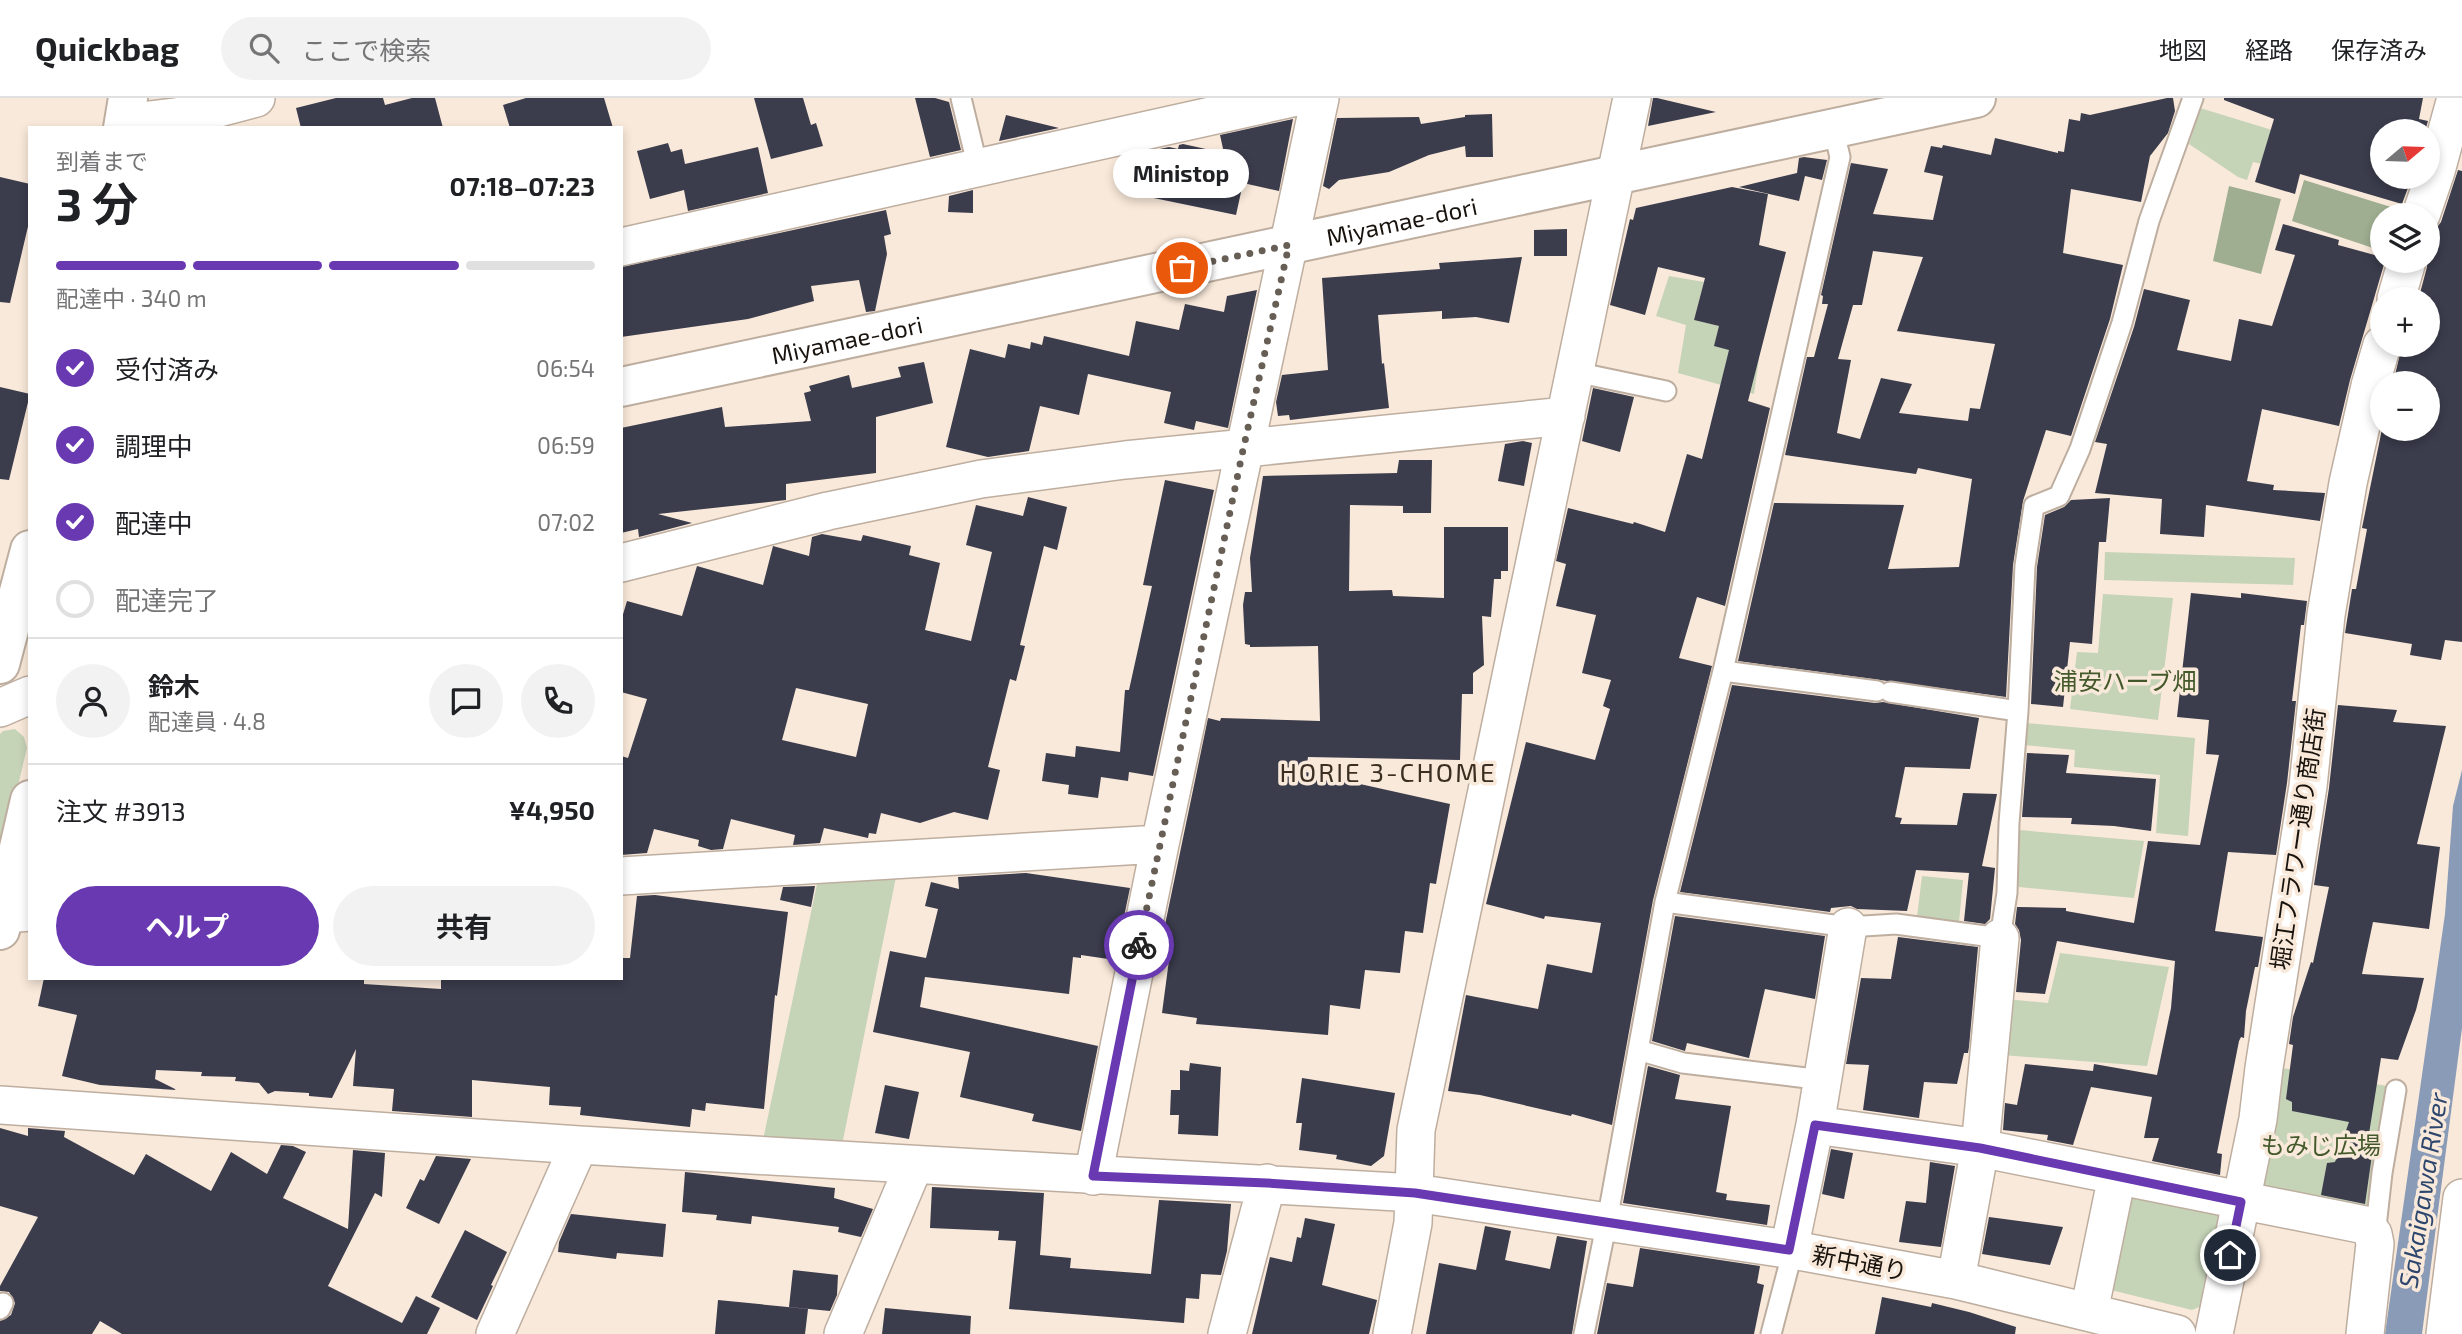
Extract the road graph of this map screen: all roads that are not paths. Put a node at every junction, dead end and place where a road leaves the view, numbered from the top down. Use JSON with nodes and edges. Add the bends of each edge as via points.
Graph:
{"nodes":[{"id":1,"x":256,"y":98,"type":"edge"},
{"id":2,"x":961,"y":98,"type":"edge"},
{"id":3,"x":1292,"y":98,"type":"edge"},
{"id":4,"x":1320,"y":98,"type":"edge"},
{"id":5,"x":1632,"y":98,"type":"edge"},
{"id":6,"x":1976,"y":98,"type":"edge"},
{"id":7,"x":2193,"y":98,"type":"edge"},
{"id":8,"x":2456,"y":98,"type":"edge"},
{"id":9,"x":192,"y":113,"type":"edge"},
{"id":10,"x":125,"y":116,"type":"edge"},
{"id":11,"x":1844,"y":122,"type":"junction"},
{"id":12,"x":978,"y":167,"type":"junction"},
{"id":13,"x":1615,"y":175,"type":"junction"},
{"id":14,"x":2425,"y":203,"type":"edge"},
{"id":15,"x":1289,"y":245,"type":"junction"},
{"id":16,"x":623,"y":247,"type":"edge"},
{"id":17,"x":2378,"y":357,"type":"edge"},
{"id":18,"x":1575,"y":372,"type":"junction"},
{"id":19,"x":623,"y":387,"type":"edge"},
{"id":20,"x":1666,"y":391,"type":"dead end"},
{"id":21,"x":1566,"y":416,"type":"junction"},
{"id":22,"x":1243,"y":450,"type":"junction"},
{"id":23,"x":28,"y":558,"type":"edge"},
{"id":24,"x":623,"y":562,"type":"edge"},
{"id":25,"x":0,"y":664,"type":"edge"},
{"id":26,"x":1723,"y":671,"type":"junction"},
{"id":27,"x":28,"y":696,"type":"edge"},
{"id":28,"x":0,"y":708,"type":"edge"},
{"id":29,"x":2018,"y":711,"type":"junction"},
{"id":30,"x":28,"y":813,"type":"edge"},
{"id":31,"x":1160,"y":844,"type":"junction"},
{"id":32,"x":623,"y":877,"type":"edge"},
{"id":33,"x":1665,"y":902,"type":"junction"},
{"id":34,"x":11,"y":919,"type":"edge"},
{"id":35,"x":1847,"y":927,"type":"junction"},
{"id":36,"x":2000,"y":938,"type":"junction"},
{"id":37,"x":1638,"y":1050,"type":"junction"},
{"id":38,"x":1823,"y":1080,"type":"junction"},
{"id":39,"x":2396,"y":1090,"type":"dead end"},
{"id":40,"x":0,"y":1105,"type":"edge"},
{"id":41,"x":1815,"y":1125,"type":"junction"},
{"id":42,"x":579,"y":1145,"type":"junction"},
{"id":43,"x":1980,"y":1148,"type":"junction"},
{"id":44,"x":914,"y":1166,"type":"junction"},
{"id":45,"x":1093,"y":1176,"type":"junction"},
{"id":46,"x":2117,"y":1176,"type":"junction"},
{"id":47,"x":1267,"y":1183,"type":"junction"},
{"id":48,"x":1415,"y":1193,"type":"junction"},
{"id":49,"x":2462,"y":1198,"type":"edge"},
{"id":50,"x":2241,"y":1202,"type":"junction"},
{"id":51,"x":1607,"y":1221,"type":"junction"},
{"id":52,"x":2375,"y":1244,"type":"junction"},
{"id":53,"x":1791,"y":1250,"type":"junction"},
{"id":54,"x":1956,"y":1280,"type":"junction"},
{"id":55,"x":2088,"y":1312,"type":"junction"},
{"id":56,"x":495,"y":1334,"type":"edge"},
{"id":57,"x":844,"y":1334,"type":"edge"},
{"id":58,"x":1227,"y":1334,"type":"edge"},
{"id":59,"x":1392,"y":1334,"type":"edge"},
{"id":60,"x":1584,"y":1334,"type":"edge"},
{"id":61,"x":1771,"y":1334,"type":"edge"},
{"id":62,"x":2177,"y":1334,"type":"edge"},
{"id":63,"x":2214,"y":1334,"type":"edge"},
{"id":64,"x":2365,"y":1334,"type":"edge"},
{"id":65,"x":2445,"y":1334,"type":"edge"}],
"edges":[{"from":1,"to":9,"type":"street"},
{"from":2,"to":12,"type":"lane"},
{"from":3,"to":12,"type":"street"},
{"from":4,"to":15,"type":"street"},
{"from":5,"to":13,"type":"street"},
{"from":6,"to":11,"type":"street","name":"Miyamae-dori"},
{"from":7,"to":29,"type":"lane","via":[[2148,221],[2122,323],[2080,449],[2059,496],[2034,506],[2025,566]]},
{"from":8,"to":14,"type":"street"},
{"from":9,"to":10,"type":"street"},
{"from":11,"to":13,"type":"street","name":"Miyamae-dori"},
{"from":11,"to":26,"type":"lane","via":[[1840,157]]},
{"from":12,"to":16,"type":"street"},
{"from":13,"to":15,"type":"street","name":"Miyamae-dori"},
{"from":13,"to":18,"type":"street"},
{"from":15,"to":19,"type":"street","name":"Miyamae-dori"},
{"from":15,"to":22,"type":"street"},
{"from":17,"to":50,"type":"street","name":"堀江フラワー通り商店街","via":[[2347,483],[2326,615],[2303,820]]},
{"from":18,"to":20,"type":"lane"},
{"from":18,"to":21,"type":"street"},
{"from":21,"to":22,"type":"street"},
{"from":21,"to":48,"type":"street","via":[[1416,1130]]},
{"from":22,"to":24,"type":"street","via":[[981,479],[828,511]]},
{"from":22,"to":31,"type":"street"},
{"from":23,"to":25,"type":"street"},
{"from":26,"to":29,"type":"lane"},
{"from":26,"to":33,"type":"lane"},
{"from":27,"to":28,"type":"street"},
{"from":29,"to":36,"type":"lane"},
{"from":30,"to":34,"type":"street"},
{"from":31,"to":32,"type":"street"},
{"from":31,"to":45,"type":"street"},
{"from":33,"to":35,"type":"lane"},
{"from":33,"to":37,"type":"lane"},
{"from":35,"to":36,"type":"lane","via":[[1896,924]]},
{"from":35,"to":38,"type":"street"},
{"from":36,"to":43,"type":"street"},
{"from":37,"to":38,"type":"lane","via":[[1683,1063]]},
{"from":37,"to":51,"type":"lane"},
{"from":38,"to":41,"type":"street"},
{"from":39,"to":52,"type":"lane"},
{"from":40,"to":42,"type":"street","name":"新中通り"},
{"from":41,"to":43,"type":"street"},
{"from":41,"to":53,"type":"street"},
{"from":42,"to":44,"type":"street","name":"新中通り"},
{"from":42,"to":56,"type":"street"},
{"from":43,"to":46,"type":"street"},
{"from":43,"to":54,"type":"street"},
{"from":44,"to":45,"type":"street","name":"新中通り"},
{"from":44,"to":57,"type":"street"},
{"from":45,"to":47,"type":"street","name":"新中通り"},
{"from":46,"to":50,"type":"street"},
{"from":46,"to":55,"type":"street"},
{"from":47,"to":48,"type":"street","name":"新中通り"},
{"from":47,"to":58,"type":"street"},
{"from":48,"to":51,"type":"street","name":"新中通り"},
{"from":48,"to":59,"type":"street"},
{"from":49,"to":65,"type":"street"},
{"from":50,"to":52,"type":"street","via":[[2365,1225]]},
{"from":50,"to":63,"type":"street","name":"堀江フラワー通り商店街"},
{"from":51,"to":53,"type":"street","name":"新中通り"},
{"from":51,"to":60,"type":"lane"},
{"from":52,"to":64,"type":"street"},
{"from":53,"to":54,"type":"street","name":"新中通り"},
{"from":53,"to":61,"type":"lane"},
{"from":54,"to":55,"type":"street","name":"新中通り"},
{"from":55,"to":62,"type":"street","name":"新中通り"}]}
